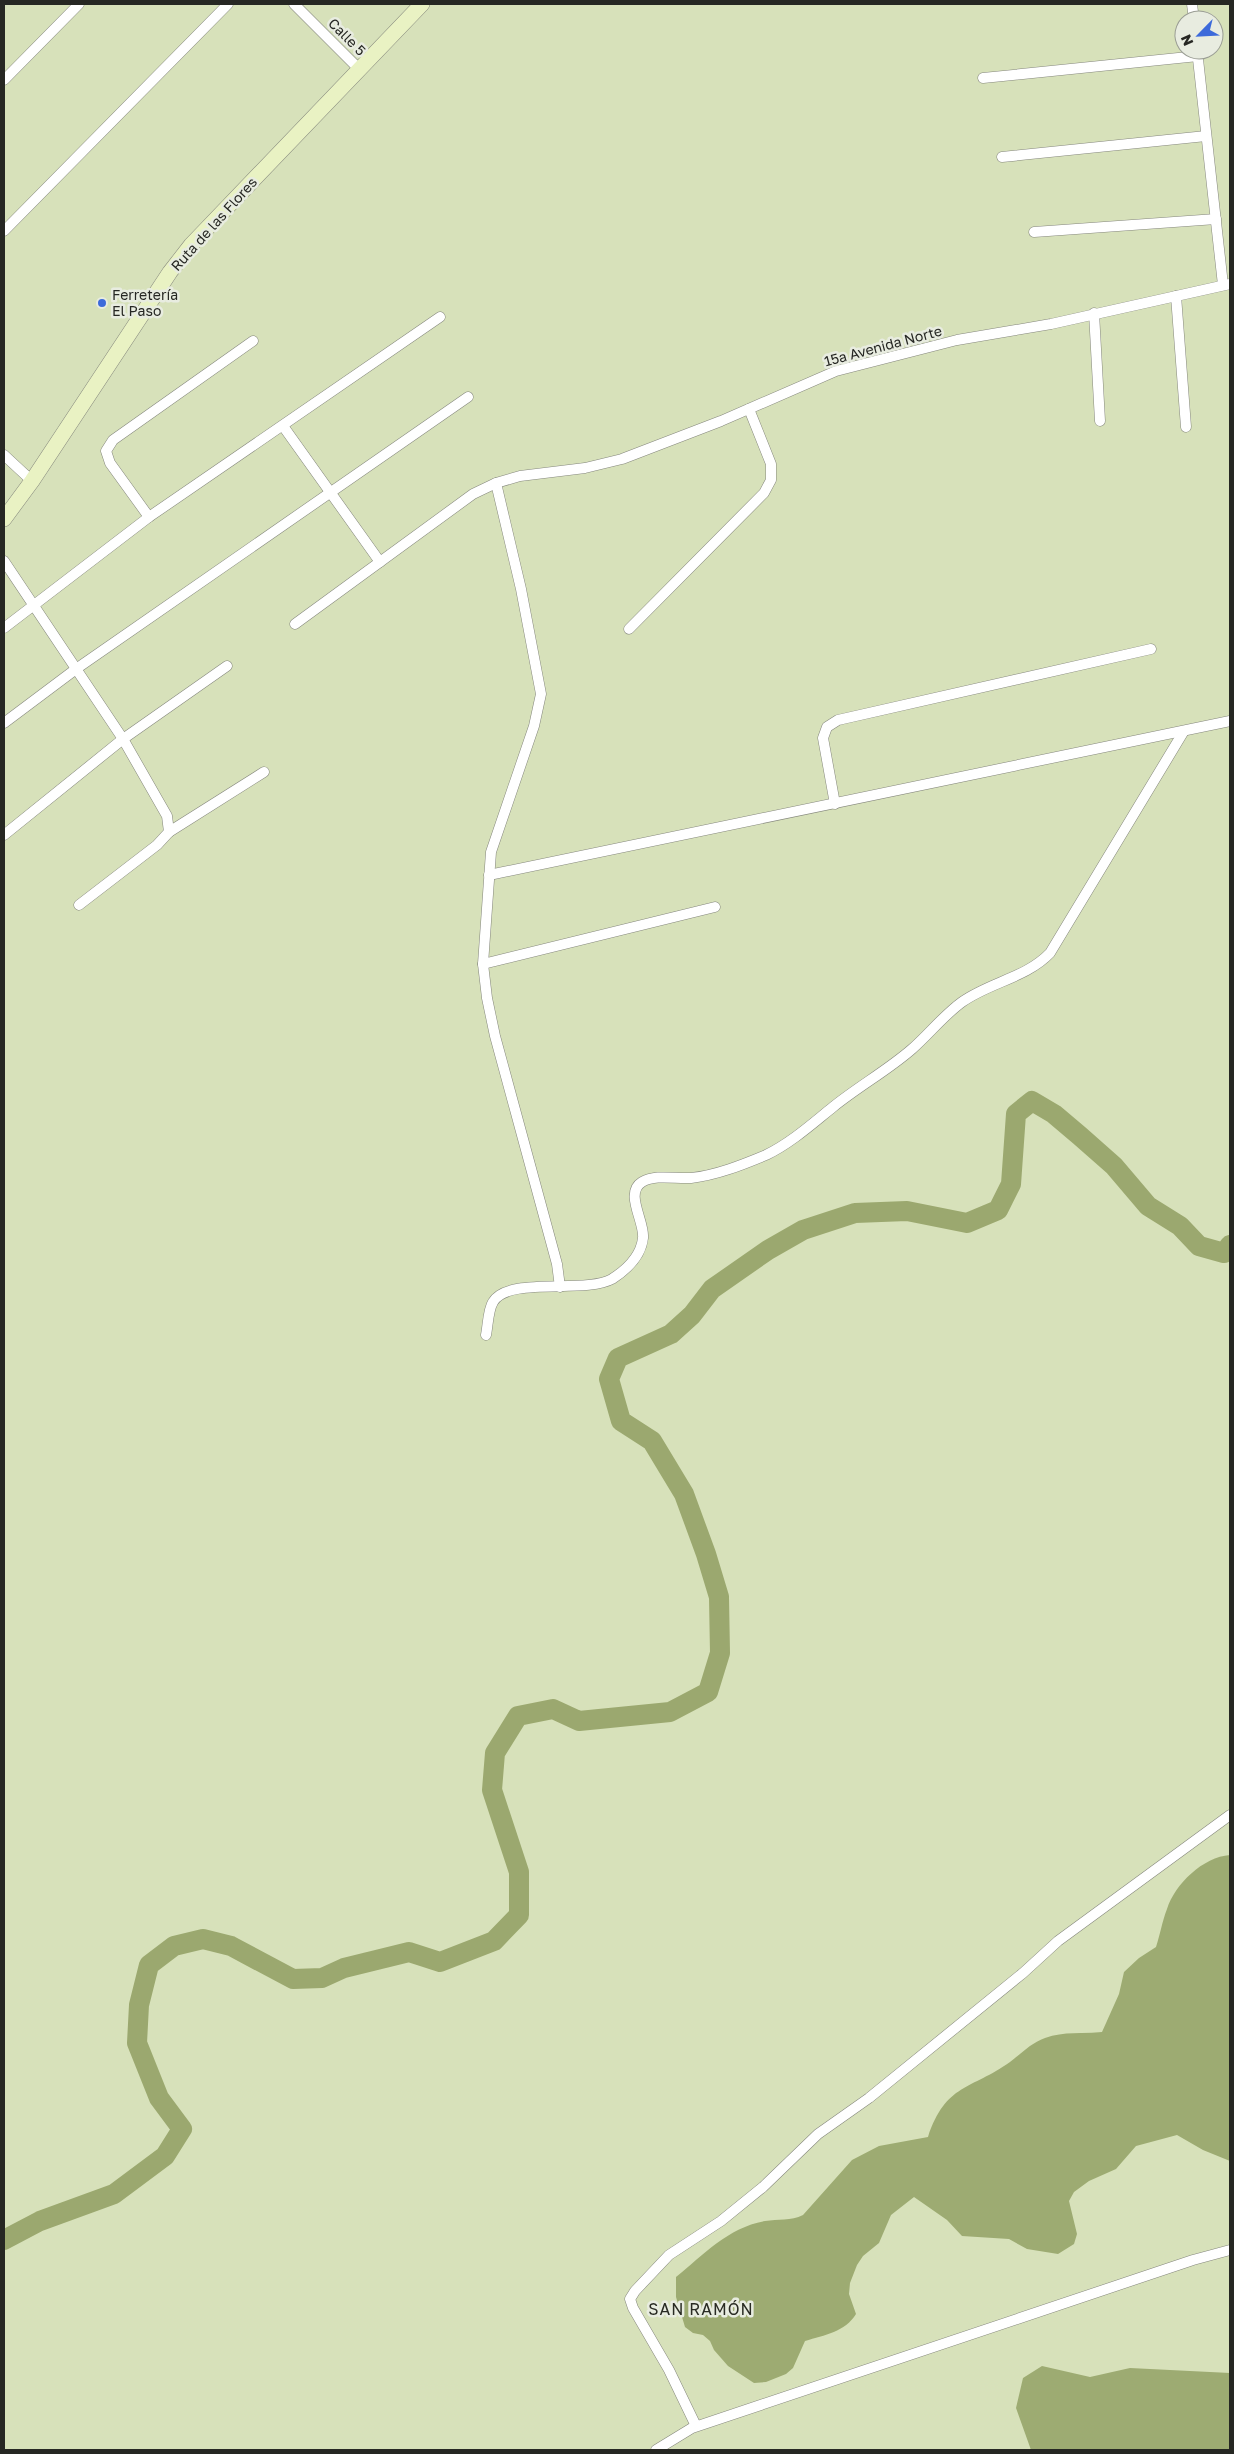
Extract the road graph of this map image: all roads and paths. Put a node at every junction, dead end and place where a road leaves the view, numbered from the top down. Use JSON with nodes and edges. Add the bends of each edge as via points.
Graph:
{"nodes":[{"id":1,"x":79,"y":4,"type":"edge"},
{"id":2,"x":228,"y":4,"type":"edge"},
{"id":3,"x":294,"y":4,"type":"edge"},
{"id":4,"x":422,"y":4,"type":"edge"},
{"id":5,"x":1174,"y":56,"type":"edge"},
{"id":6,"x":1198,"y":60,"type":"edge"},
{"id":7,"x":359,"y":68,"type":"junction"},
{"id":8,"x":983,"y":78,"type":"dead end"},
{"id":9,"x":4,"y":80,"type":"edge"},
{"id":10,"x":1206,"y":136,"type":"junction"},
{"id":11,"x":1002,"y":157,"type":"dead end"},
{"id":12,"x":1216,"y":219,"type":"junction"},
{"id":13,"x":4,"y":231,"type":"edge"},
{"id":14,"x":1034,"y":232,"type":"dead end"},
{"id":15,"x":1227,"y":285,"type":"edge"},
{"id":16,"x":1176,"y":296,"type":"junction"},
{"id":17,"x":1094,"y":313,"type":"junction"},
{"id":18,"x":440,"y":317,"type":"dead end"},
{"id":19,"x":253,"y":341,"type":"dead end"},
{"id":20,"x":468,"y":397,"type":"dead end"},
{"id":21,"x":750,"y":409,"type":"junction"},
{"id":22,"x":1100,"y":421,"type":"dead end"},
{"id":23,"x":283,"y":426,"type":"junction"},
{"id":24,"x":1186,"y":427,"type":"dead end"},
{"id":25,"x":4,"y":455,"type":"edge"},
{"id":26,"x":32,"y":481,"type":"junction"},
{"id":27,"x":496,"y":483,"type":"junction"},
{"id":28,"x":331,"y":492,"type":"junction"},
{"id":29,"x":149,"y":517,"type":"junction"},
{"id":30,"x":4,"y":519,"type":"edge"},
{"id":31,"x":4,"y":561,"type":"edge"},
{"id":32,"x":380,"y":562,"type":"junction"},
{"id":33,"x":33,"y":605,"type":"junction"},
{"id":34,"x":295,"y":624,"type":"dead end"},
{"id":35,"x":4,"y":628,"type":"edge"},
{"id":36,"x":629,"y":630,"type":"dead end"},
{"id":37,"x":1150,"y":649,"type":"dead end"},
{"id":38,"x":227,"y":666,"type":"dead end"},
{"id":39,"x":76,"y":669,"type":"junction"},
{"id":40,"x":1230,"y":721,"type":"edge"},
{"id":41,"x":4,"y":723,"type":"edge"},
{"id":42,"x":1184,"y":731,"type":"junction"},
{"id":43,"x":123,"y":739,"type":"junction"},
{"id":44,"x":264,"y":772,"type":"dead end"},
{"id":45,"x":835,"y":804,"type":"junction"},
{"id":46,"x":169,"y":832,"type":"junction"},
{"id":47,"x":4,"y":835,"type":"edge"},
{"id":48,"x":489,"y":875,"type":"junction"},
{"id":49,"x":79,"y":905,"type":"dead end"},
{"id":50,"x":716,"y":907,"type":"dead end"},
{"id":51,"x":483,"y":964,"type":"junction"},
{"id":52,"x":560,"y":1287,"type":"junction"},
{"id":53,"x":486,"y":1335,"type":"dead end"},
{"id":54,"x":1230,"y":1815,"type":"edge"},
{"id":55,"x":1230,"y":2250,"type":"edge"},
{"id":56,"x":696,"y":2426,"type":"junction"},
{"id":57,"x":656,"y":2450,"type":"edge"}],
"edges":[{"from":1,"to":9,"type":"street"},
{"from":2,"to":13,"type":"street"},
{"from":3,"to":7,"type":"street","name":"Calle 5"},
{"from":4,"to":7,"type":"main road","name":"Ruta de las Flores"},
{"from":5,"to":8,"type":"street"},
{"from":6,"to":10,"type":"street"},
{"from":7,"to":26,"type":"main road","name":"Ruta de las Flores","via":[[191,245]]},
{"from":10,"to":11,"type":"street"},
{"from":10,"to":12,"type":"street"},
{"from":12,"to":14,"type":"street"},
{"from":12,"to":15,"type":"street"},
{"from":15,"to":16,"type":"street","name":"15a Avenida Norte"},
{"from":16,"to":17,"type":"street","name":"15a Avenida Norte"},
{"from":16,"to":24,"type":"street"},
{"from":17,"to":21,"type":"street","name":"15a Avenida Norte","via":[[957,340],[836,372]]},
{"from":17,"to":22,"type":"street"},
{"from":18,"to":23,"type":"street"},
{"from":19,"to":29,"type":"street","via":[[113,440],[106,451],[110,463]]},
{"from":20,"to":28,"type":"street"},
{"from":21,"to":27,"type":"street","name":"15a Avenida Norte","via":[[622,459]]},
{"from":21,"to":36,"type":"street","via":[[771,464],[771,480],[764,493]]},
{"from":23,"to":28,"type":"street"},
{"from":23,"to":29,"type":"street"},
{"from":25,"to":26,"type":"street"},
{"from":26,"to":30,"type":"main road","name":"Ruta de las Flores"},
{"from":27,"to":32,"type":"street","name":"15a Avenida Norte","via":[[473,494]]},
{"from":27,"to":48,"type":"street","via":[[522,590],[541,694],[496,837]]},
{"from":28,"to":32,"type":"street"},
{"from":28,"to":39,"type":"street"},
{"from":29,"to":33,"type":"street"},
{"from":31,"to":33,"type":"street"},
{"from":32,"to":34,"type":"street","name":"15a Avenida Norte"},
{"from":33,"to":35,"type":"street"},
{"from":33,"to":39,"type":"street"},
{"from":37,"to":45,"type":"street","via":[[838,720],[827,727],[823,738]]},
{"from":38,"to":43,"type":"street"},
{"from":39,"to":41,"type":"street"},
{"from":39,"to":43,"type":"street"},
{"from":40,"to":42,"type":"street"},
{"from":42,"to":45,"type":"street"},
{"from":42,"to":52,"type":"street","via":[[1050,953],[1038,965],[961,1003],[912,1049],[816,1122],[769,1153],[737,1167],[691,1178],[648,1179],[640,1183],[635,1190],[635,1201],[643,1239],[626,1269],[610,1280]]},
{"from":43,"to":46,"type":"street","via":[[167,816]]},
{"from":43,"to":47,"type":"street"},
{"from":44,"to":46,"type":"street"},
{"from":45,"to":48,"type":"street"},
{"from":46,"to":49,"type":"street","via":[[157,845]]},
{"from":48,"to":51,"type":"street"},
{"from":50,"to":51,"type":"street"},
{"from":51,"to":52,"type":"street","via":[[486,998],[495,1036]]},
{"from":52,"to":53,"type":"street","via":[[513,1290],[497,1296],[492,1303]]},
{"from":54,"to":56,"type":"street","via":[[1058,1941],[869,2098],[818,2134],[735,2210],[669,2255],[635,2290],[630,2299],[633,2308],[669,2370]]},
{"from":55,"to":56,"type":"street"},
{"from":56,"to":57,"type":"street"}]}
